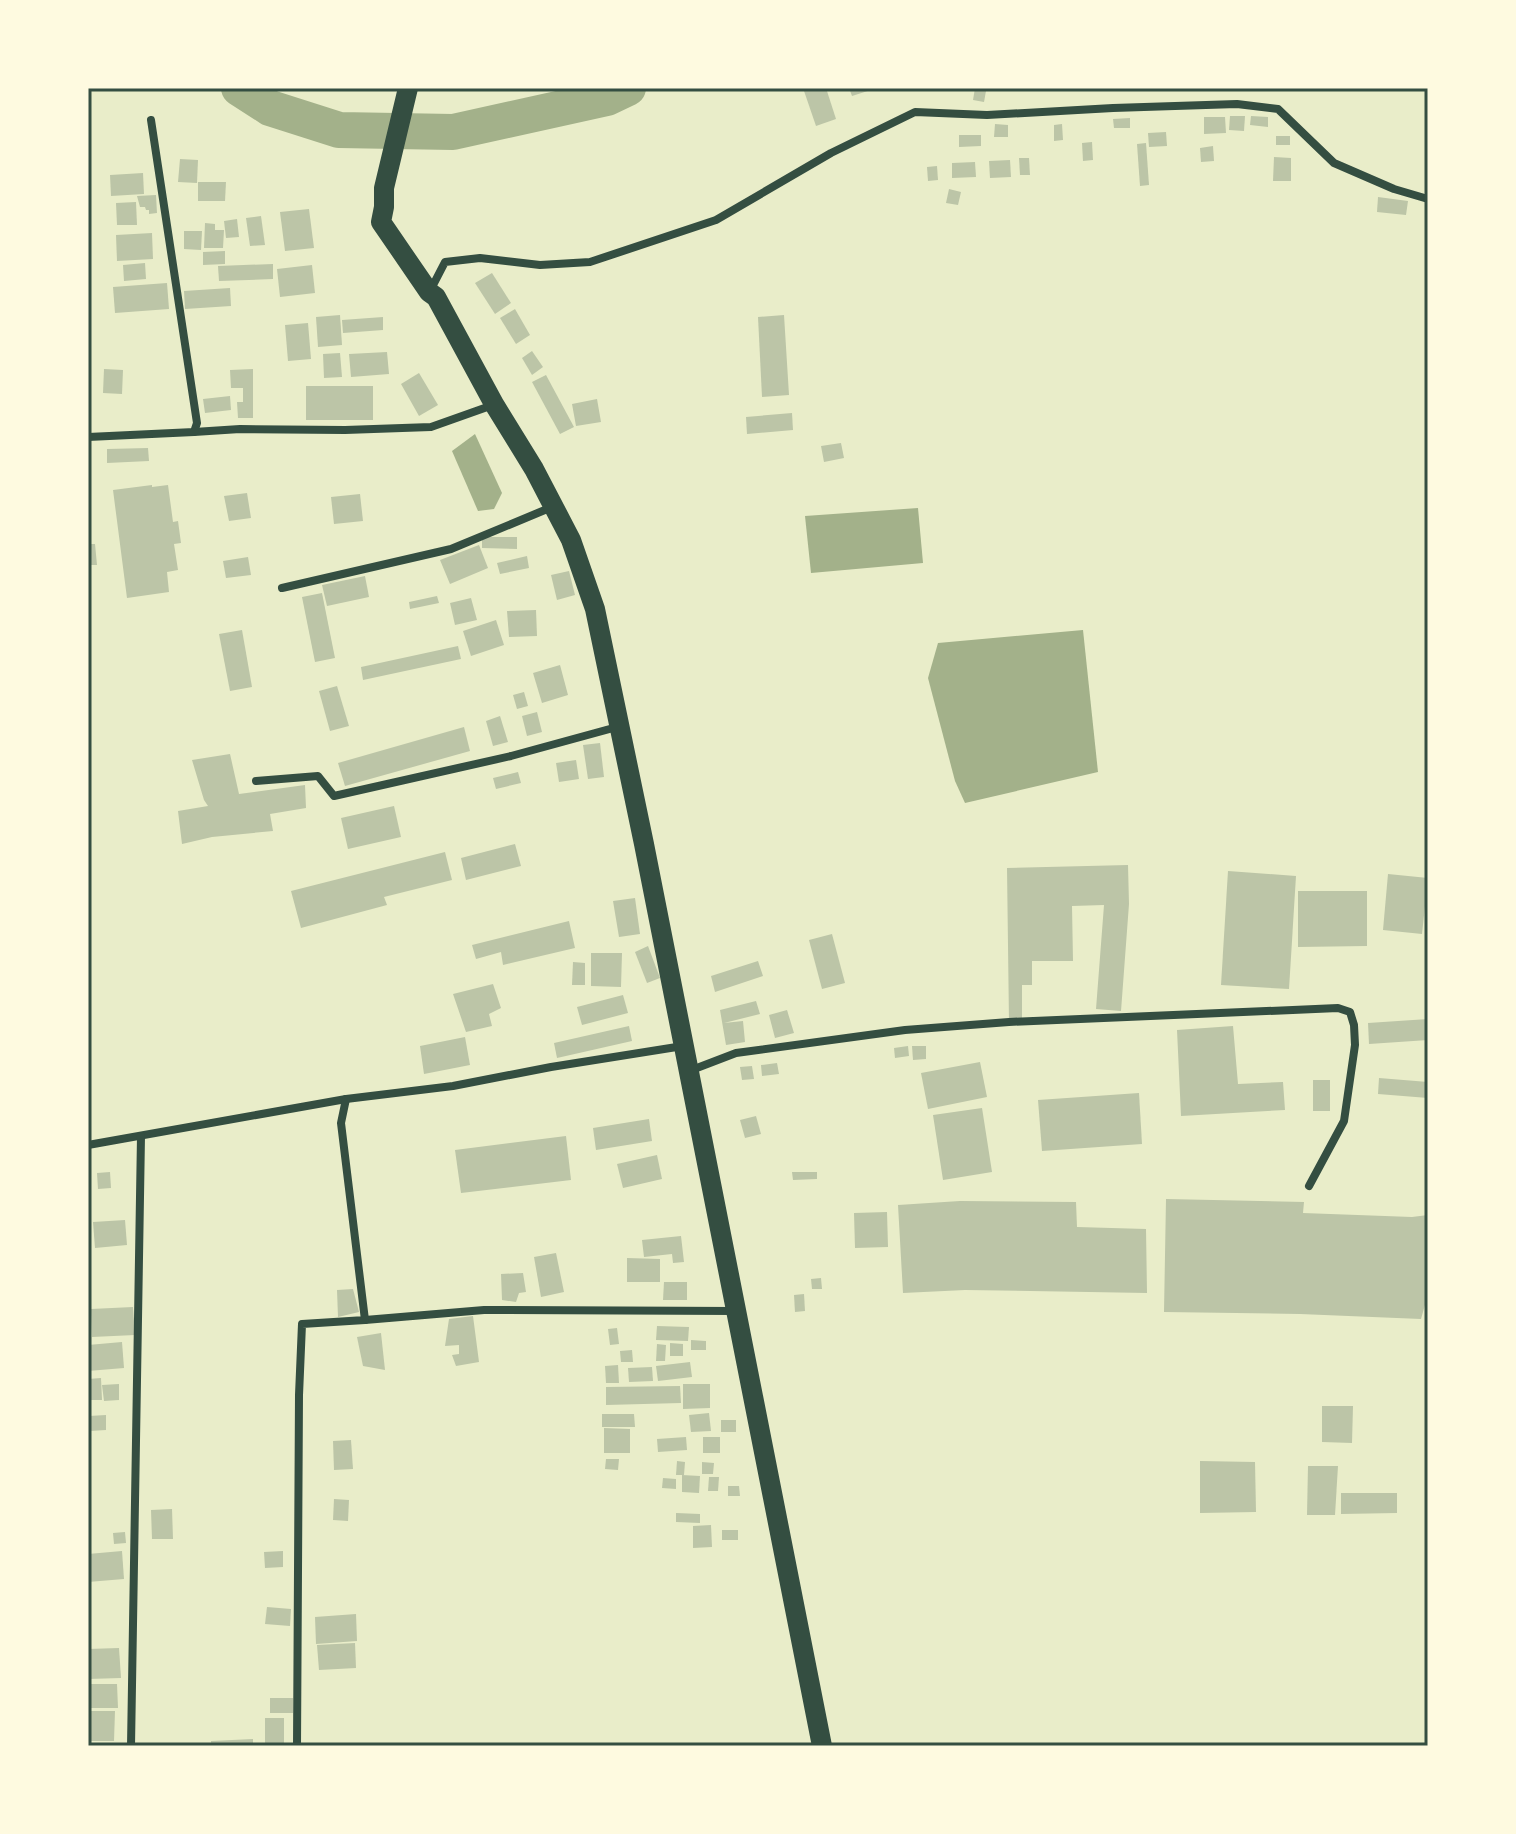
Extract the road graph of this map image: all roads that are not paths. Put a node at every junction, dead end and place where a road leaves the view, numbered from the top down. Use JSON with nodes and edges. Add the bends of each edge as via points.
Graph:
{"nodes":[{"id":1,"x":408,"y":88,"type":"edge"},
{"id":2,"x":151,"y":120,"type":"dead end"},
{"id":3,"x":1428,"y":199,"type":"edge"},
{"id":4,"x":429,"y":292,"type":"junction"},
{"id":5,"x":494,"y":404,"type":"junction"},
{"id":6,"x":194,"y":432,"type":"junction"},
{"id":7,"x":88,"y":437,"type":"edge"},
{"id":8,"x":553,"y":506,"type":"junction"},
{"id":9,"x":282,"y":588,"type":"dead end"},
{"id":10,"x":618,"y":727,"type":"junction"},
{"id":11,"x":256,"y":781,"type":"dead end"},
{"id":12,"x":684,"y":1046,"type":"junction"},
{"id":13,"x":689,"y":1071,"type":"junction"},
{"id":14,"x":346,"y":1099,"type":"junction"},
{"id":15,"x":141,"y":1136,"type":"junction"},
{"id":16,"x":88,"y":1145,"type":"edge"},
{"id":17,"x":1309,"y":1186,"type":"dead end"},
{"id":18,"x":736,"y":1311,"type":"junction"},
{"id":19,"x":365,"y":1320,"type":"junction"},
{"id":20,"x":131,"y":1746,"type":"edge"},
{"id":21,"x":297,"y":1746,"type":"edge"},
{"id":22,"x":822,"y":1746,"type":"edge"}],
"edges":[{"from":1,"to":4,"type":"main road","via":[[381,222]]},
{"from":2,"to":6,"type":"street","via":[[197,423]]},
{"from":3,"to":4,"type":"street","via":[[1334,163],[1278,109],[1237,104],[987,115],[915,112],[831,153],[716,220],[590,262],[445,262]]},
{"from":4,"to":5,"type":"main road"},
{"from":5,"to":6,"type":"street","via":[[431,427]]},
{"from":5,"to":8,"type":"main road"},
{"from":6,"to":7,"type":"street"},
{"from":8,"to":9,"type":"street","via":[[451,549]]},
{"from":8,"to":10,"type":"main road","via":[[595,609]]},
{"from":10,"to":11,"type":"street","via":[[334,796],[318,776]]},
{"from":10,"to":12,"type":"main road"},
{"from":12,"to":13,"type":"main road"},
{"from":12,"to":14,"type":"street"},
{"from":13,"to":17,"type":"street","via":[[736,1053],[905,1030],[1338,1008],[1350,1012],[1354,1025],[1344,1121]]},
{"from":13,"to":18,"type":"main road"},
{"from":14,"to":15,"type":"street"},
{"from":14,"to":19,"type":"street","via":[[341,1123]]},
{"from":15,"to":16,"type":"street"},
{"from":15,"to":20,"type":"street"},
{"from":18,"to":19,"type":"street","via":[[484,1310]]},
{"from":18,"to":22,"type":"main road"},
{"from":19,"to":21,"type":"street","via":[[302,1324]]}]}
